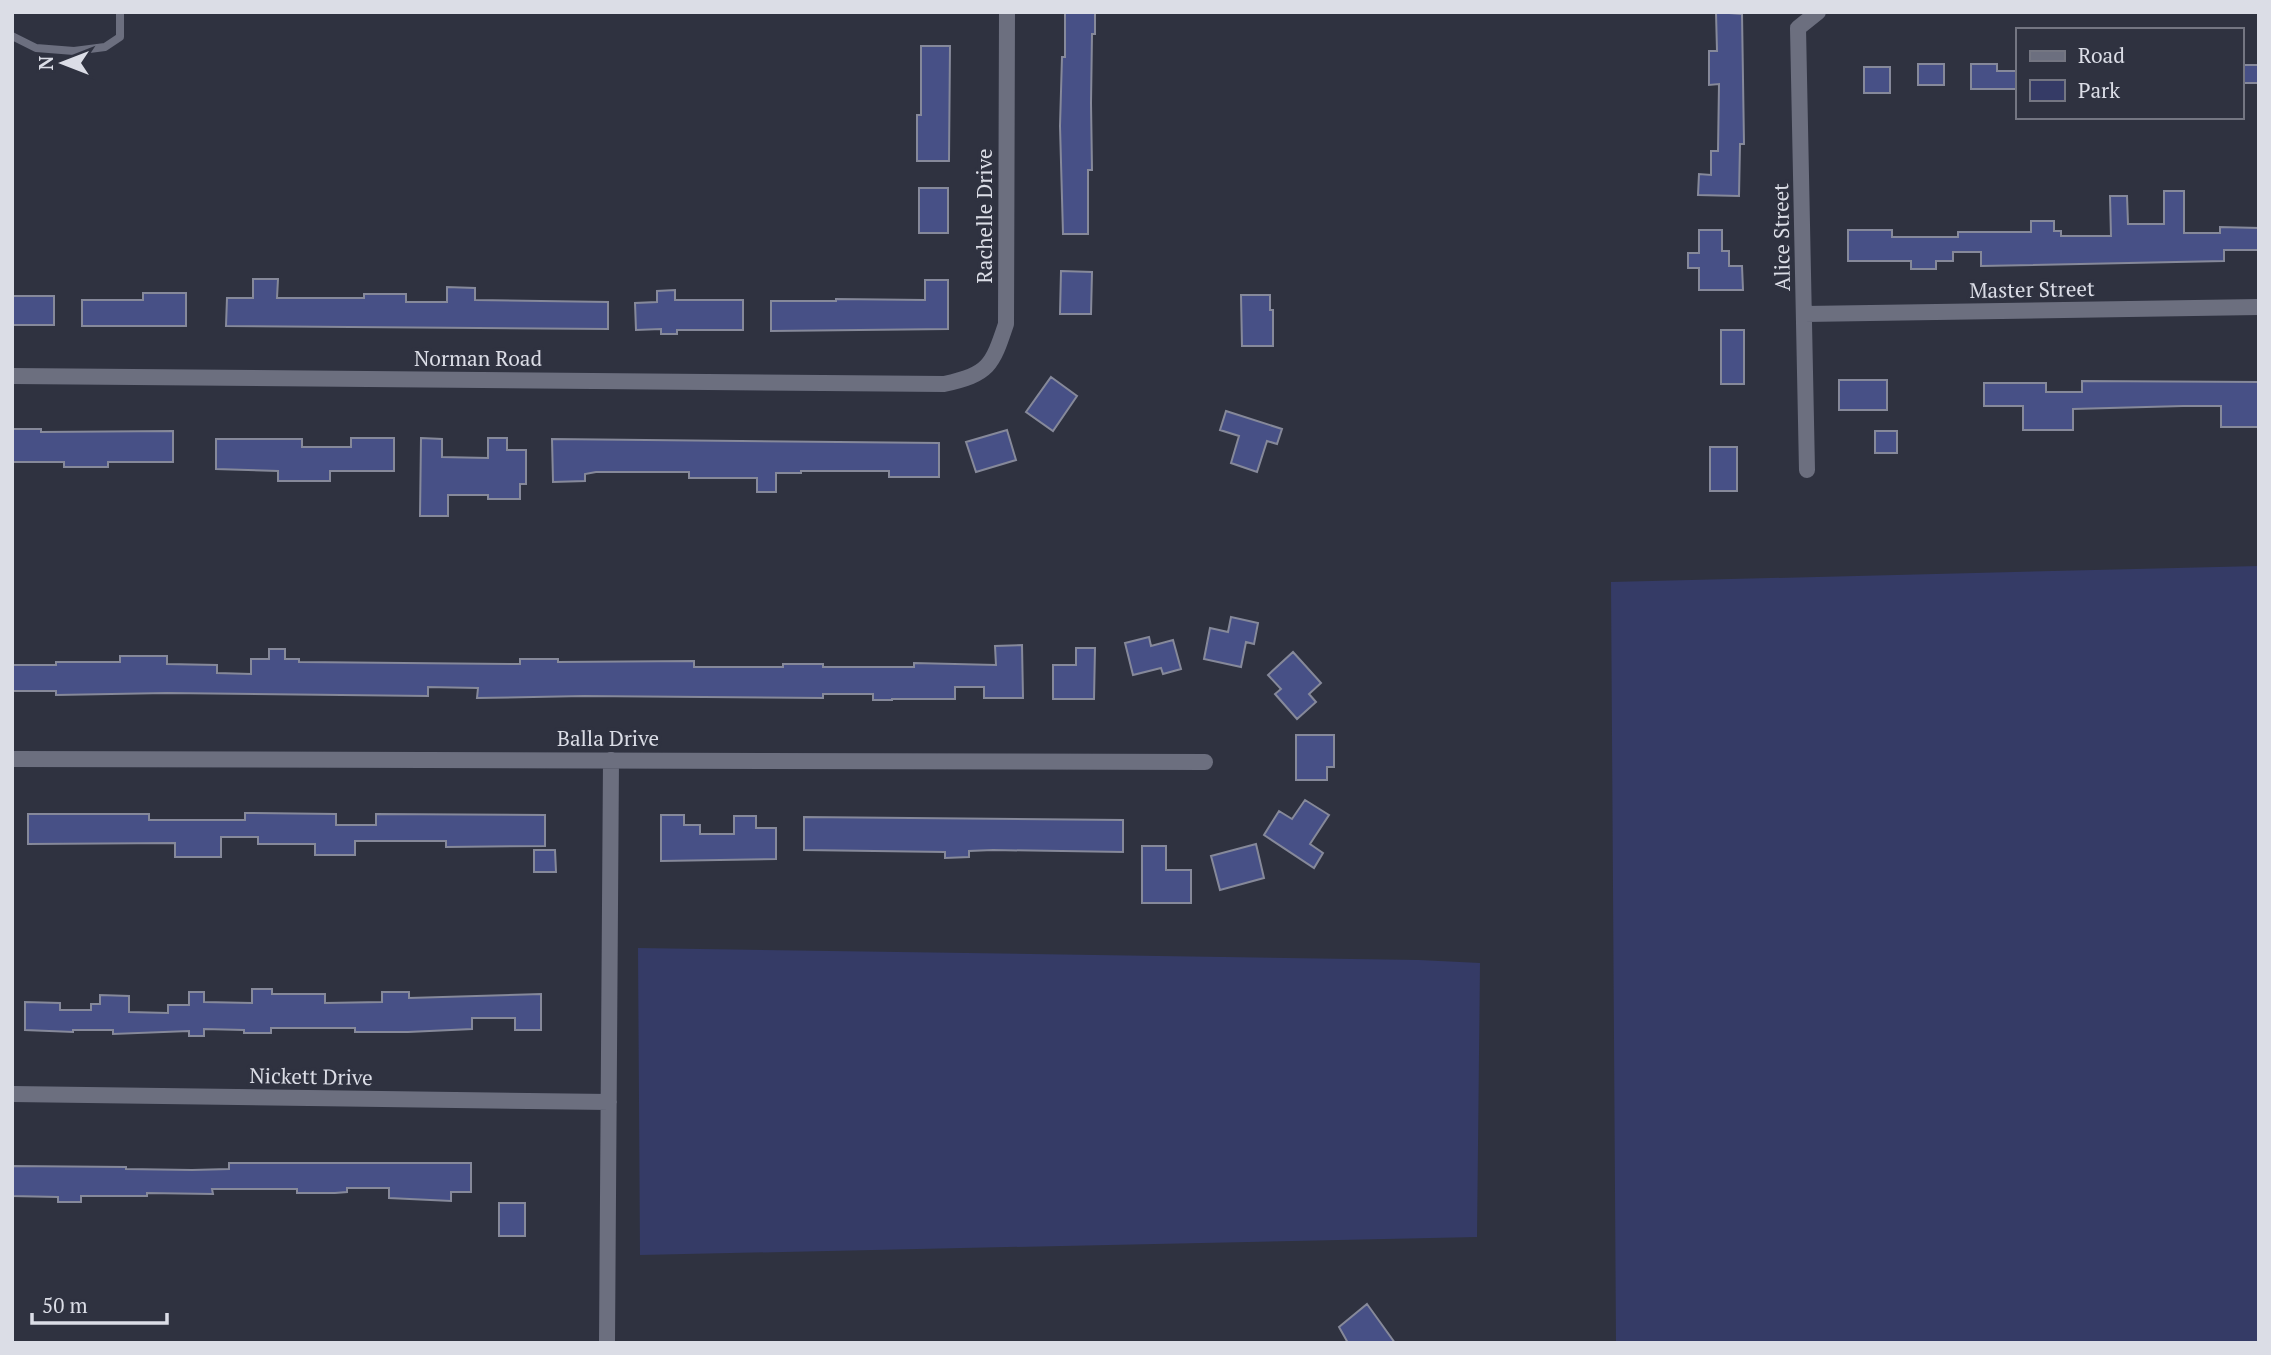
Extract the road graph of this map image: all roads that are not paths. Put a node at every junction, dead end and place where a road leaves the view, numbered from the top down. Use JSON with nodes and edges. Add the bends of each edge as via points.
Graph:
{"nodes":[{"id":1,"x":120,"y":12,"type":"edge"},
{"id":2,"x":1007,"y":12,"type":"edge"},
{"id":3,"x":1818,"y":12,"type":"edge"},
{"id":4,"x":12,"y":36,"type":"edge"},
{"id":5,"x":2259,"y":307,"type":"edge"},
{"id":6,"x":1805,"y":314,"type":"junction"},
{"id":7,"x":12,"y":376,"type":"edge"},
{"id":8,"x":944,"y":384,"type":"joint"},
{"id":9,"x":1807,"y":470,"type":"dead end"},
{"id":10,"x":12,"y":759,"type":"edge"},
{"id":11,"x":611,"y":760,"type":"junction"},
{"id":12,"x":1205,"y":762,"type":"dead end"},
{"id":13,"x":12,"y":1094,"type":"edge"},
{"id":14,"x":608,"y":1102,"type":"junction"},
{"id":15,"x":607,"y":1343,"type":"edge"}],
"edges":[{"from":1,"to":4,"type":"lane","via":[[120,37],[105,47],[74,51],[36,48]]},
{"from":2,"to":8,"type":"street","name":"Rachelle Drive","via":[[1006,324],[994,359],[971,378]]},
{"from":3,"to":6,"type":"street","name":"Alice Street","via":[[1798,29]]},
{"from":5,"to":6,"type":"street","name":"Master Street"},
{"from":6,"to":9,"type":"street","name":"Alice Street"},
{"from":7,"to":8,"type":"street","name":"Norman Road"},
{"from":10,"to":11,"type":"street","name":"Balla Drive"},
{"from":11,"to":12,"type":"street","name":"Balla Drive"},
{"from":11,"to":14,"type":"street"},
{"from":13,"to":14,"type":"street","name":"Nickett Drive"},
{"from":14,"to":15,"type":"street"}]}
